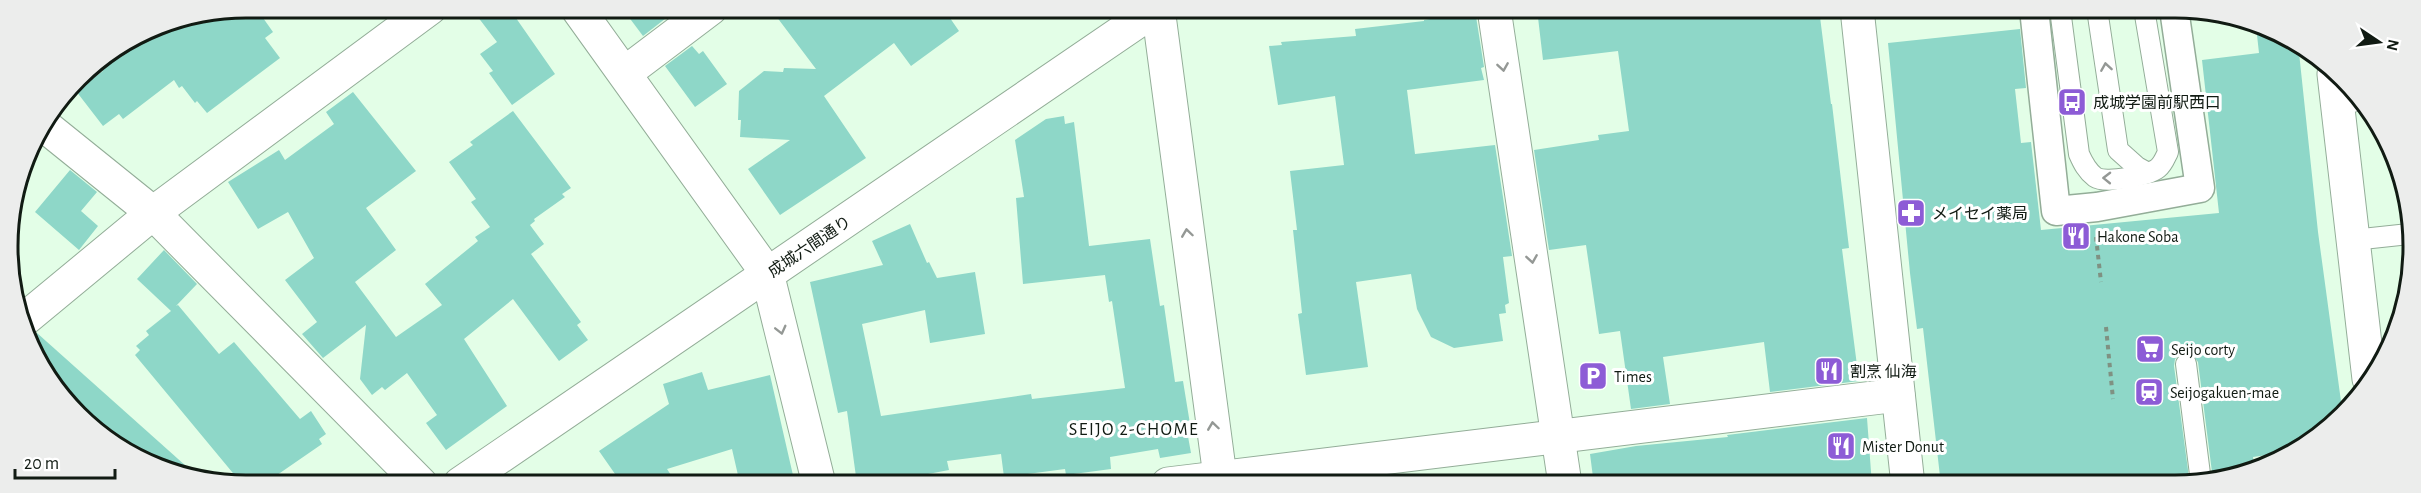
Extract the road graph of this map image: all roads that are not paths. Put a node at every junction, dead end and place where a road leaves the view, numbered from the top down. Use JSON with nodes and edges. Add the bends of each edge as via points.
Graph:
{"nodes":[{"id":1,"x":416,"y":18,"type":"edge"},
{"id":2,"x":584,"y":18,"type":"edge"},
{"id":3,"x":698,"y":18,"type":"edge"},
{"id":4,"x":1142,"y":18,"type":"edge"},
{"id":5,"x":1158,"y":18,"type":"edge"},
{"id":6,"x":1495,"y":18,"type":"edge"},
{"id":7,"x":1858,"y":18,"type":"edge"},
{"id":8,"x":2035,"y":18,"type":"edge"},
{"id":9,"x":2061,"y":18,"type":"edge"},
{"id":10,"x":2098,"y":18,"type":"edge"},
{"id":11,"x":2146,"y":18,"type":"edge"},
{"id":12,"x":2175,"y":18,"type":"edge"},
{"id":13,"x":625,"y":73,"type":"junction"},
{"id":14,"x":2345,"y":95,"type":"edge"},
{"id":15,"x":50,"y":130,"type":"edge"},
{"id":16,"x":2148,"y":173,"type":"junction"},
{"id":17,"x":153,"y":213,"type":"junction"},
{"id":18,"x":2403,"y":235,"type":"edge"},
{"id":19,"x":2353,"y":240,"type":"junction"},
{"id":20,"x":767,"y":273,"type":"junction"},
{"id":21,"x":29,"y":316,"type":"edge"},
{"id":22,"x":2186,"y":364,"type":"dead end"},
{"id":23,"x":2369,"y":366,"type":"edge"},
{"id":24,"x":1898,"y":395,"type":"junction"},
{"id":25,"x":1558,"y":437,"type":"junction"},
{"id":26,"x":2200,"y":474,"type":"edge"},
{"id":27,"x":412,"y":475,"type":"edge"},
{"id":28,"x":473,"y":475,"type":"edge"},
{"id":29,"x":817,"y":475,"type":"edge"},
{"id":30,"x":1219,"y":475,"type":"edge"},
{"id":31,"x":1266,"y":475,"type":"edge"},
{"id":32,"x":1564,"y":475,"type":"edge"},
{"id":33,"x":1907,"y":475,"type":"edge"}],
"edges":[{"from":1,"to":17,"type":"street"},
{"from":2,"to":13,"type":"street"},
{"from":3,"to":13,"type":"street"},
{"from":4,"to":20,"type":"street","name":"成城六間通り"},
{"from":30,"to":5,"type":"street","one_way":true},
{"from":6,"to":25,"type":"street","one_way":true},
{"from":7,"to":24,"type":"street"},
{"from":8,"to":12,"type":"street","via":[[2056,211],[2200,188]]},
{"from":16,"to":9,"type":"lane","one_way":true,"via":[[2107,180],[2097,178],[2086,168],[2079,154]]},
{"from":16,"to":10,"type":"lane","one_way":true,"via":[[2118,150]]},
{"from":11,"to":16,"type":"lane","via":[[2168,152],[2158,168]]},
{"from":13,"to":20,"type":"street"},
{"from":14,"to":19,"type":"street"},
{"from":15,"to":17,"type":"street"},
{"from":17,"to":21,"type":"street"},
{"from":17,"to":27,"type":"street"},
{"from":18,"to":19,"type":"lane"},
{"from":19,"to":23,"type":"street"},
{"from":20,"to":28,"type":"street","name":"成城六間通り"},
{"from":20,"to":29,"type":"street","one_way":true},
{"from":22,"to":26,"type":"lane"},
{"from":24,"to":25,"type":"street"},
{"from":24,"to":33,"type":"street"},
{"from":25,"to":31,"type":"street"},
{"from":25,"to":32,"type":"street"}]}
